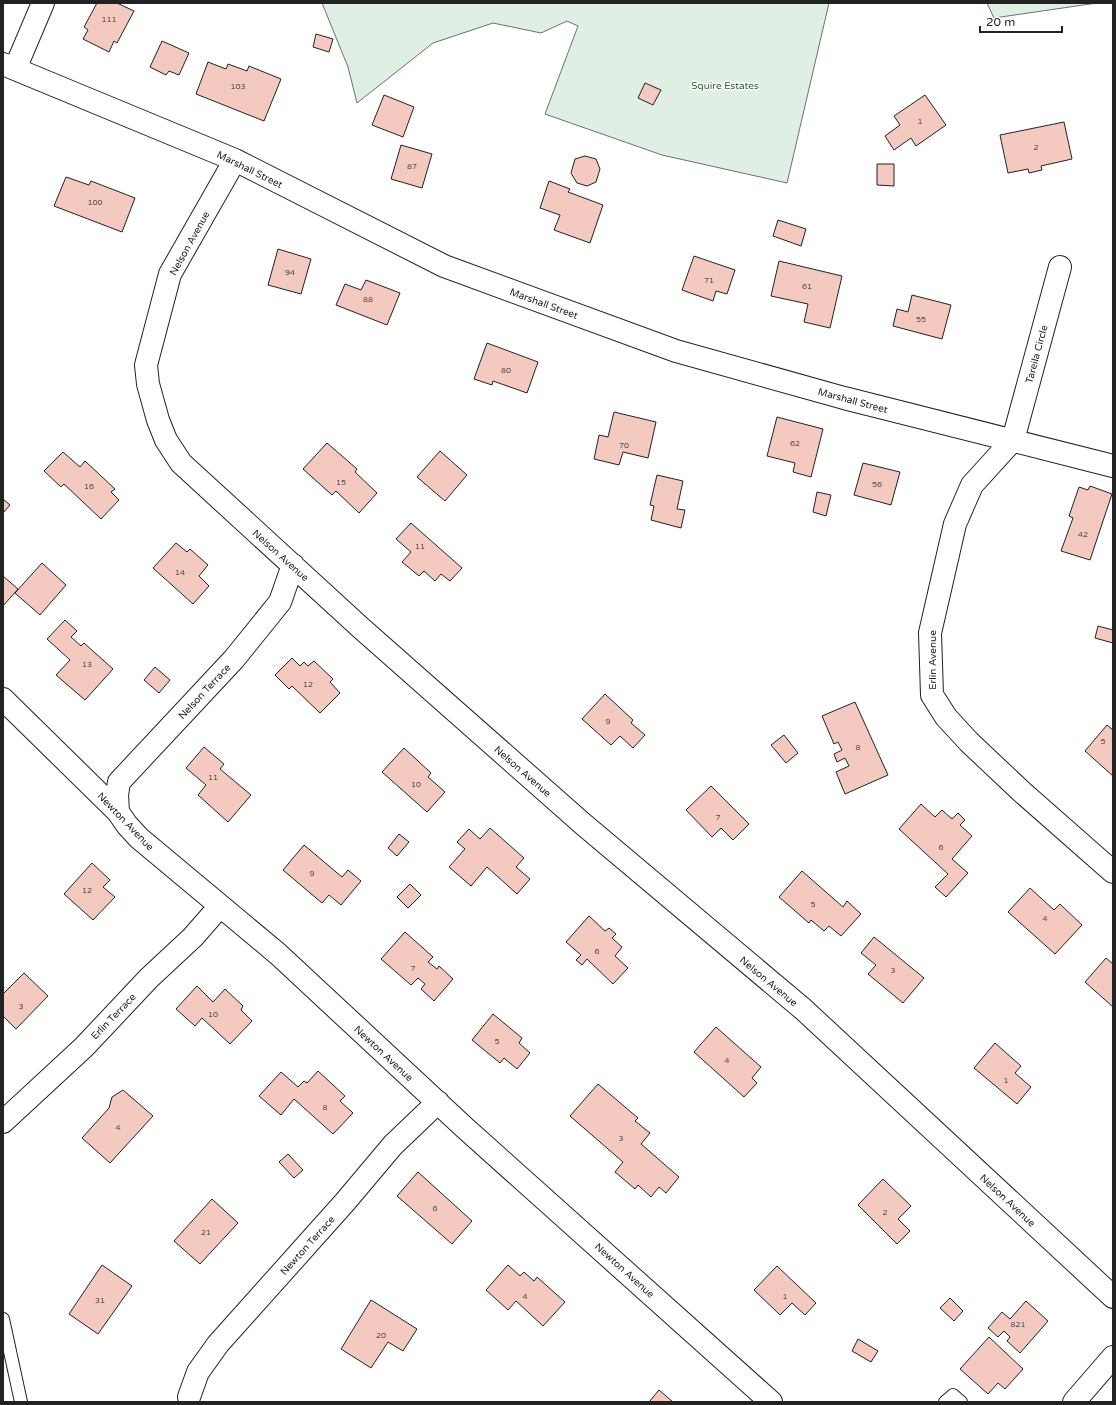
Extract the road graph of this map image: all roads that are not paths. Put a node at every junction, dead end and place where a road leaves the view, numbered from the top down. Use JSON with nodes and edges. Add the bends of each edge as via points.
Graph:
{"nodes":[{"id":1,"x":43,"y":3,"type":"edge"},
{"id":2,"x":9,"y":67,"type":"edge"},
{"id":3,"x":235,"y":160,"type":"junction"},
{"id":4,"x":1060,"y":267,"type":"dead end"},
{"id":5,"x":1012,"y":440,"type":"junction"},
{"id":6,"x":1113,"y":466,"type":"edge"},
{"id":7,"x":293,"y":565,"type":"junction"},
{"id":8,"x":3,"y":699,"type":"edge"},
{"id":9,"x":118,"y":812,"type":"junction"},
{"id":10,"x":1113,"y":872,"type":"edge"},
{"id":11,"x":220,"y":906,"type":"junction"},
{"id":12,"x":438,"y":1102,"type":"junction"},
{"id":13,"x":3,"y":1122,"type":"edge"},
{"id":14,"x":1113,"y":1297,"type":"edge"},
{"id":15,"x":3,"y":1319,"type":"edge"},
{"id":16,"x":1113,"y":1357,"type":"edge"},
{"id":17,"x":189,"y":1397,"type":"dead end"},
{"id":18,"x":21,"y":1402,"type":"edge"},
{"id":19,"x":771,"y":1402,"type":"edge"},
{"id":20,"x":945,"y":1402,"type":"edge"},
{"id":21,"x":961,"y":1402,"type":"edge"},
{"id":22,"x":1075,"y":1402,"type":"edge"}],
"edges":[{"from":1,"to":2,"type":"street"},
{"from":2,"to":3,"type":"street","name":"Marshall Street"},
{"from":3,"to":5,"type":"street","name":"Marshall Street","via":[[444,266],[668,349],[844,398]]},
{"from":3,"to":7,"type":"street","name":"Nelson Avenue","via":[[170,274],[146,365],[148,384],[166,440],[181,463]]},
{"from":4,"to":5,"type":"street","name":"Tareila Circle"},
{"from":5,"to":6,"type":"street","name":"Marshall Street"},
{"from":5,"to":10,"type":"street","name":"Erlin Avenue","via":[[972,485],[955,524],[930,634],[932,695],[946,717],[969,742]]},
{"from":7,"to":9,"type":"street","name":"Nelson Terrace","via":[[280,602],[262,625],[234,659],[118,782]]},
{"from":7,"to":14,"type":"street","name":"Nelson Avenue","via":[[583,824],[803,1009]]},
{"from":8,"to":9,"type":"street","name":"Newton Avenue"},
{"from":9,"to":11,"type":"street","name":"Newton Avenue","via":[[139,838]]},
{"from":11,"to":12,"type":"street","name":"Newton Avenue","via":[[278,954]]},
{"from":11,"to":13,"type":"street","name":"Erlin Terrace","via":[[193,937],[149,978],[84,1047]]},
{"from":12,"to":17,"type":"street","name":"Newton Terrace","via":[[393,1145],[218,1344],[198,1372]]},
{"from":12,"to":19,"type":"street","name":"Newton Avenue"},
{"from":15,"to":18,"type":"lane"},
{"from":16,"to":22,"type":"street"},
{"from":20,"to":21,"type":"lane","via":[[953,1395]]}]}
